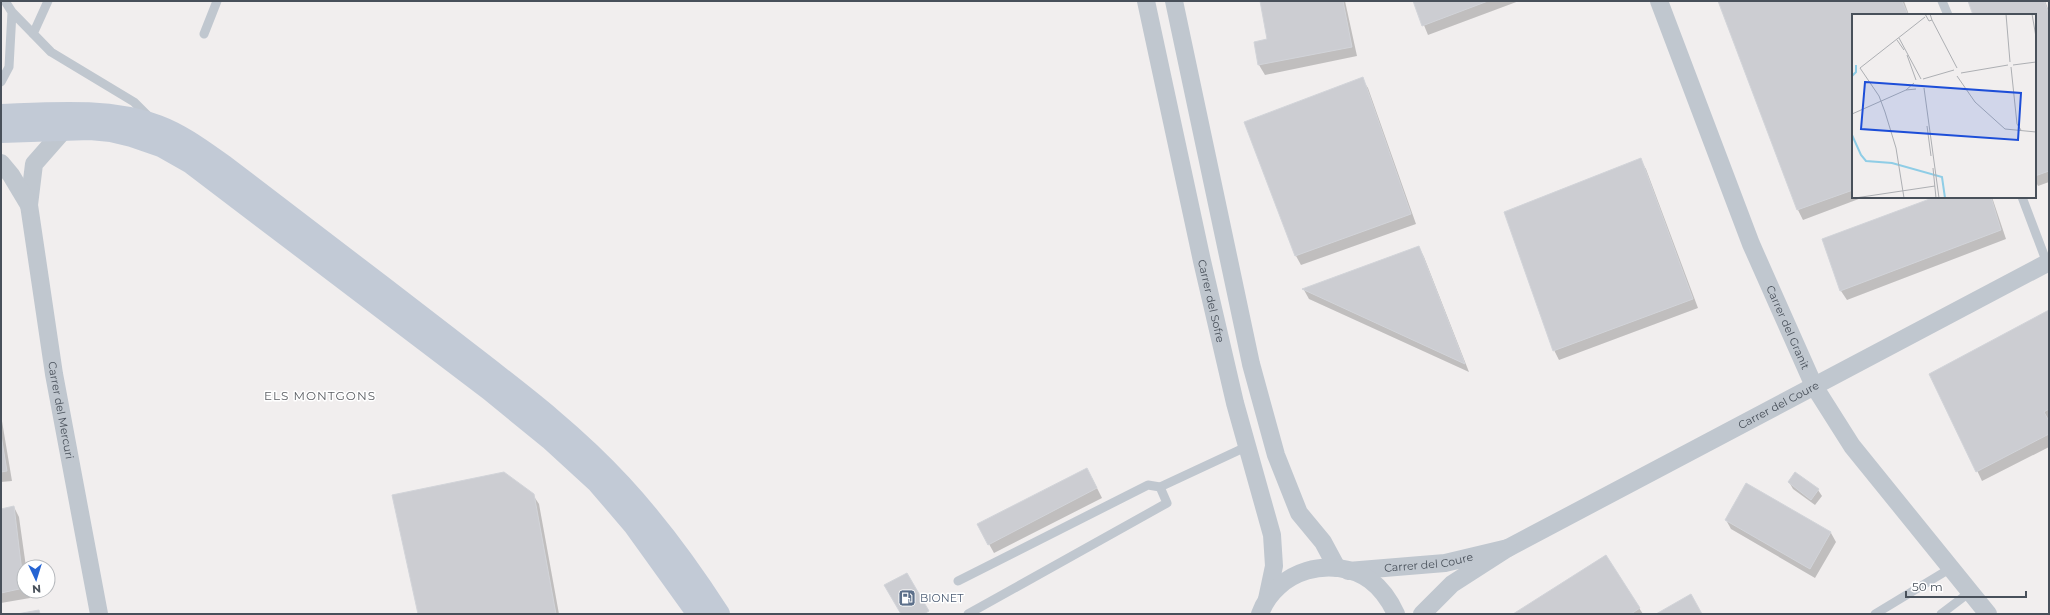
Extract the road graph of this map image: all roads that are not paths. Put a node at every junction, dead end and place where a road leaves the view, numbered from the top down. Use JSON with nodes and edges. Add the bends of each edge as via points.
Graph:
{"nodes":[{"id":1,"x":5,"y":1,"type":"edge"},
{"id":2,"x":48,"y":1,"type":"edge"},
{"id":3,"x":217,"y":1,"type":"edge"},
{"id":4,"x":1146,"y":1,"type":"edge"},
{"id":5,"x":1174,"y":1,"type":"edge"},
{"id":6,"x":1659,"y":1,"type":"edge"},
{"id":7,"x":1942,"y":1,"type":"edge"},
{"id":8,"x":12,"y":12,"type":"junction"},
{"id":9,"x":1948,"y":14,"type":"edge"},
{"id":10,"x":33,"y":34,"type":"junction"},
{"id":11,"x":204,"y":34,"type":"dead end"},
{"id":12,"x":1,"y":82,"type":"edge"},
{"id":13,"x":1,"y":115,"type":"edge"},
{"id":14,"x":158,"y":126,"type":"junction"},
{"id":15,"x":63,"y":131,"type":"junction"},
{"id":16,"x":1,"y":132,"type":"edge"},
{"id":17,"x":1,"y":163,"type":"edge"},
{"id":18,"x":2022,"y":198,"type":"edge"},
{"id":19,"x":29,"y":205,"type":"junction"},
{"id":20,"x":2048,"y":263,"type":"edge"},
{"id":21,"x":1814,"y":386,"type":"junction"},
{"id":22,"x":1248,"y":446,"type":"junction"},
{"id":23,"x":1160,"y":487,"type":"junction"},
{"id":24,"x":1508,"y":548,"type":"junction"},
{"id":25,"x":1951,"y":568,"type":"junction"},
{"id":26,"x":1343,"y":569,"type":"junction"},
{"id":27,"x":958,"y":581,"type":"dead end"},
{"id":28,"x":1970,"y":592,"type":"junction"},
{"id":29,"x":1263,"y":607,"type":"edge"},
{"id":30,"x":98,"y":614,"type":"edge"},
{"id":31,"x":698,"y":614,"type":"edge"},
{"id":32,"x":719,"y":614,"type":"edge"},
{"id":33,"x":968,"y":614,"type":"edge"},
{"id":34,"x":1396,"y":614,"type":"edge"},
{"id":35,"x":1422,"y":614,"type":"edge"},
{"id":36,"x":1875,"y":614,"type":"edge"},
{"id":37,"x":1941,"y":614,"type":"edge"},
{"id":38,"x":1988,"y":614,"type":"edge"}],
"edges":[{"from":1,"to":8,"type":"lane"},
{"from":2,"to":10,"type":"lane"},
{"from":3,"to":11,"type":"lane"},
{"from":4,"to":22,"type":"street","name":"Carrer del Sofre","via":[[1202,261],[1235,403]]},
{"from":5,"to":26,"type":"street","via":[[1251,364],[1276,454],[1299,513]]},
{"from":6,"to":21,"type":"street","name":"Carrer del Granit","via":[[1751,244]]},
{"from":7,"to":9,"type":"lane"},
{"from":8,"to":10,"type":"lane"},
{"from":8,"to":12,"type":"lane","via":[[9,67]]},
{"from":10,"to":14,"type":"lane","via":[[51,52],[134,102]]},
{"from":13,"to":14,"type":"main road","via":[[122,116]]},
{"from":14,"to":32,"type":"main road","via":[[183,138],[224,165],[568,432],[621,485],[659,529]]},
{"from":15,"to":16,"type":"main road"},
{"from":15,"to":19,"type":"street","name":"Carrer del Mercuri","via":[[34,164]]},
{"from":15,"to":31,"type":"main road","via":[[111,131],[161,146],[191,163],[241,200],[490,390],[550,439],[598,483],[634,525]]},
{"from":17,"to":19,"type":"street","name":"Carrer del Mercuri"},
{"from":18,"to":20,"type":"lane"},
{"from":19,"to":30,"type":"street","name":"Carrer del Mercuri","via":[[54,374]]},
{"from":20,"to":21,"type":"street","name":"Carrer del Coure"},
{"from":21,"to":24,"type":"street","name":"Carrer del Coure"},
{"from":21,"to":25,"type":"street","name":"Carrer del Granit","via":[[1852,446]]},
{"from":22,"to":23,"type":"lane"},
{"from":22,"to":29,"type":"street","name":"Carrer del Sofre","via":[[1272,535],[1274,566]]},
{"from":23,"to":27,"type":"lane","via":[[1148,485]]},
{"from":23,"to":33,"type":"lane","via":[[1167,503]]},
{"from":24,"to":26,"type":"street","name":"Carrer del Coure","via":[[1445,563]]},
{"from":24,"to":35,"type":"street","name":"Carrer del Coure","via":[[1452,584]]},
{"from":25,"to":28,"type":"street","name":"Carrer del Granit"},
{"from":25,"to":36,"type":"lane"},
{"from":26,"to":29,"type":"street","name":"Carrer del Coure","via":[[1316,568],[1299,573],[1278,587]]},
{"from":26,"to":34,"type":"street","via":[[1359,574],[1380,589]]},
{"from":28,"to":37,"type":"lane"},
{"from":28,"to":38,"type":"street","name":"Carrer del Granit"}]}
